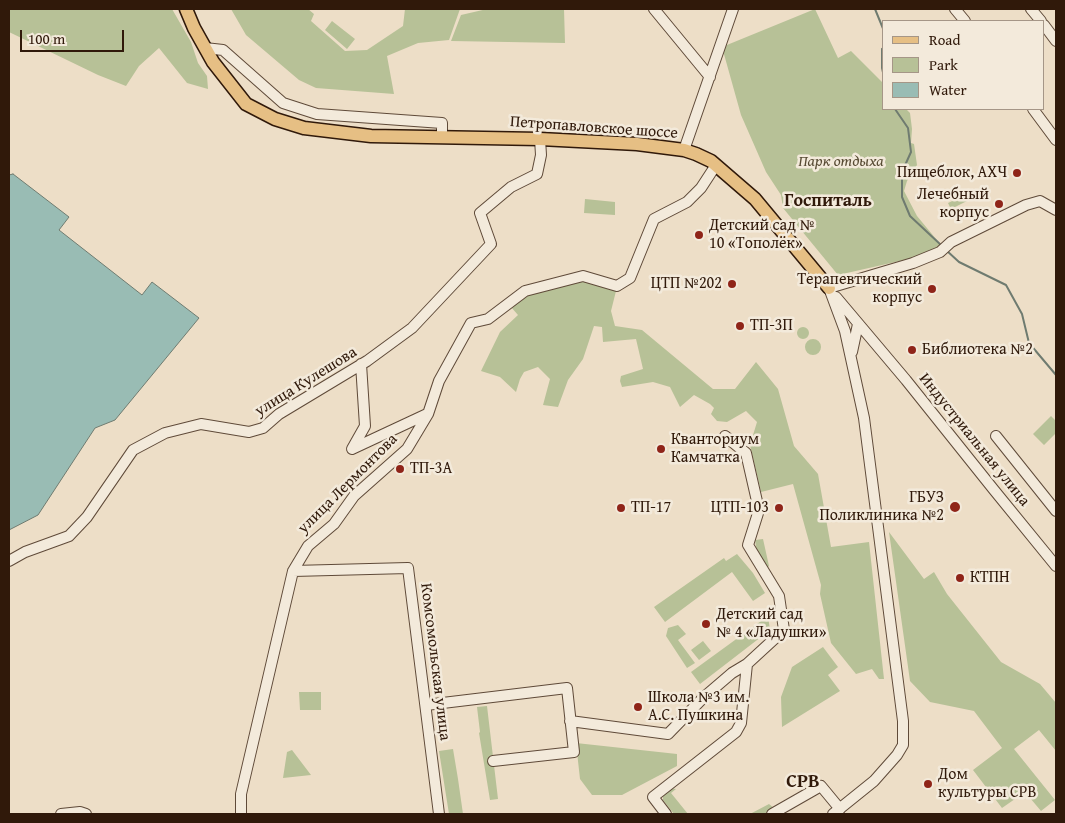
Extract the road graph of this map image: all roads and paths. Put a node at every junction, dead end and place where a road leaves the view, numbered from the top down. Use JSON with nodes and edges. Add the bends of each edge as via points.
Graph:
{"nodes":[{"id":1,"x":186,"y":9,"type":"edge"},
{"id":2,"x":654,"y":9,"type":"edge"},
{"id":3,"x":733,"y":9,"type":"edge"},
{"id":4,"x":955,"y":9,"type":"edge"},
{"id":5,"x":1031,"y":9,"type":"edge"},
{"id":6,"x":964,"y":20,"type":"edge"},
{"id":7,"x":1040,"y":20,"type":"edge"},
{"id":8,"x":1045,"y":26,"type":"edge"},
{"id":9,"x":1056,"y":41,"type":"edge"},
{"id":10,"x":205,"y":48,"type":"junction"},
{"id":11,"x":710,"y":77,"type":"junction"},
{"id":12,"x":1034,"y":110,"type":"edge"},
{"id":13,"x":442,"y":138,"type":"junction"},
{"id":14,"x":540,"y":139,"type":"junction"},
{"id":15,"x":1056,"y":140,"type":"edge"},
{"id":16,"x":684,"y":150,"type":"junction"},
{"id":17,"x":716,"y":165,"type":"junction"},
{"id":18,"x":1056,"y":210,"type":"edge"},
{"id":19,"x":829,"y":288,"type":"junction"},
{"id":20,"x":855,"y":320,"type":"junction"},
{"id":21,"x":845,"y":331,"type":"junction"},
{"id":22,"x":872,"y":339,"type":"junction"},
{"id":23,"x":853,"y":349,"type":"junction"},
{"id":24,"x":852,"y":361,"type":"junction"},
{"id":25,"x":360,"y":364,"type":"junction"},
{"id":26,"x":428,"y":414,"type":"junction"},
{"id":27,"x":725,"y":436,"type":"dead end"},
{"id":28,"x":996,"y":436,"type":"dead end"},
{"id":29,"x":1056,"y":511,"type":"edge"},
{"id":30,"x":9,"y":561,"type":"edge"},
{"id":31,"x":1056,"y":566,"type":"edge"},
{"id":32,"x":293,"y":571,"type":"junction"},
{"id":33,"x":747,"y":664,"type":"junction"},
{"id":34,"x":426,"y":705,"type":"junction"},
{"id":35,"x":570,"y":721,"type":"junction"},
{"id":36,"x":494,"y":761,"type":"dead end"},
{"id":37,"x":837,"y":812,"type":"edge"},
{"id":38,"x":61,"y":814,"type":"edge"},
{"id":39,"x":86,"y":814,"type":"edge"},
{"id":40,"x":241,"y":814,"type":"edge"},
{"id":41,"x":440,"y":814,"type":"edge"},
{"id":42,"x":666,"y":814,"type":"edge"},
{"id":43,"x":772,"y":814,"type":"edge"}],
"edges":[{"from":1,"to":10,"type":"main road","name":"Петропавловское шоссе"},
{"from":2,"to":11,"type":"street"},
{"from":3,"to":11,"type":"street"},
{"from":4,"to":6,"type":"street"},
{"from":5,"to":7,"type":"street"},
{"from":8,"to":9,"type":"street"},
{"from":10,"to":13,"type":"main road","name":"Петропавловское шоссе","via":[[246,104],[275,120],[304,128],[371,136]]},
{"from":10,"to":13,"type":"street","via":[[223,50],[283,103],[317,114],[442,122]]},
{"from":11,"to":16,"type":"street"},
{"from":12,"to":15,"type":"street"},
{"from":13,"to":14,"type":"main road","name":"Петропавловское шоссе"},
{"from":14,"to":16,"type":"main road","name":"Петропавловское шоссе"},
{"from":14,"to":25,"type":"street","name":"улица Кулешова","via":[[537,174],[511,187],[480,213],[490,244],[412,328]]},
{"from":16,"to":17,"type":"main road","name":"Петропавловское шоссе"},
{"from":17,"to":19,"type":"main road","name":"Петропавловское шоссе","via":[[754,199]]},
{"from":17,"to":26,"type":"street","name":"улица Лермонтова","via":[[701,188],[686,202],[654,219],[630,278],[617,286],[583,276],[526,290],[488,319],[471,324],[439,381]]},
{"from":18,"to":19,"type":"street","via":[[1040,201],[1026,205],[913,263]]},
{"from":19,"to":20,"type":"street","name":"Индустриальная улица"},
{"from":19,"to":21,"type":"street","name":"Петропавловское шоссе"},
{"from":20,"to":21,"type":"street","via":[[848,321]]},
{"from":20,"to":22,"type":"street","name":"Индустриальная улица"},
{"from":20,"to":23,"type":"street"},
{"from":21,"to":24,"type":"street","name":"Петропавловское шоссе"},
{"from":22,"to":23,"type":"street","via":[[860,341]]},
{"from":22,"to":31,"type":"street","name":"Индустриальная улица"},
{"from":23,"to":24,"type":"street"},
{"from":24,"to":37,"type":"street","name":"Петропавловское шоссе","via":[[864,418],[903,721],[903,745],[874,781]]},
{"from":25,"to":26,"type":"street","via":[[365,426],[352,449]]},
{"from":25,"to":30,"type":"street","name":"улица Кулешова","via":[[279,414],[263,428],[249,432],[201,424],[165,433],[134,450],[87,517],[69,536]]},
{"from":26,"to":32,"type":"street","name":"улица Лермонтова","via":[[407,449],[354,496],[334,524],[308,546]]},
{"from":27,"to":33,"type":"street","via":[[746,453],[759,510],[748,544],[779,596],[784,630]]},
{"from":28,"to":29,"type":"street"},
{"from":32,"to":34,"type":"street","name":"Комсомольская улица","via":[[408,568]]},
{"from":32,"to":40,"type":"street","name":"улица Лермонтова","via":[[241,794]]},
{"from":33,"to":35,"type":"street","via":[[704,697],[668,734]]},
{"from":33,"to":42,"type":"street","via":[[741,723],[736,732],[653,797]]},
{"from":34,"to":35,"type":"street","via":[[567,688]]},
{"from":34,"to":41,"type":"street","name":"Комсомольская улица"},
{"from":35,"to":36,"type":"street","via":[[574,752]]},
{"from":37,"to":43,"type":"street","via":[[821,786]]},
{"from":38,"to":39,"type":"street"}]}
